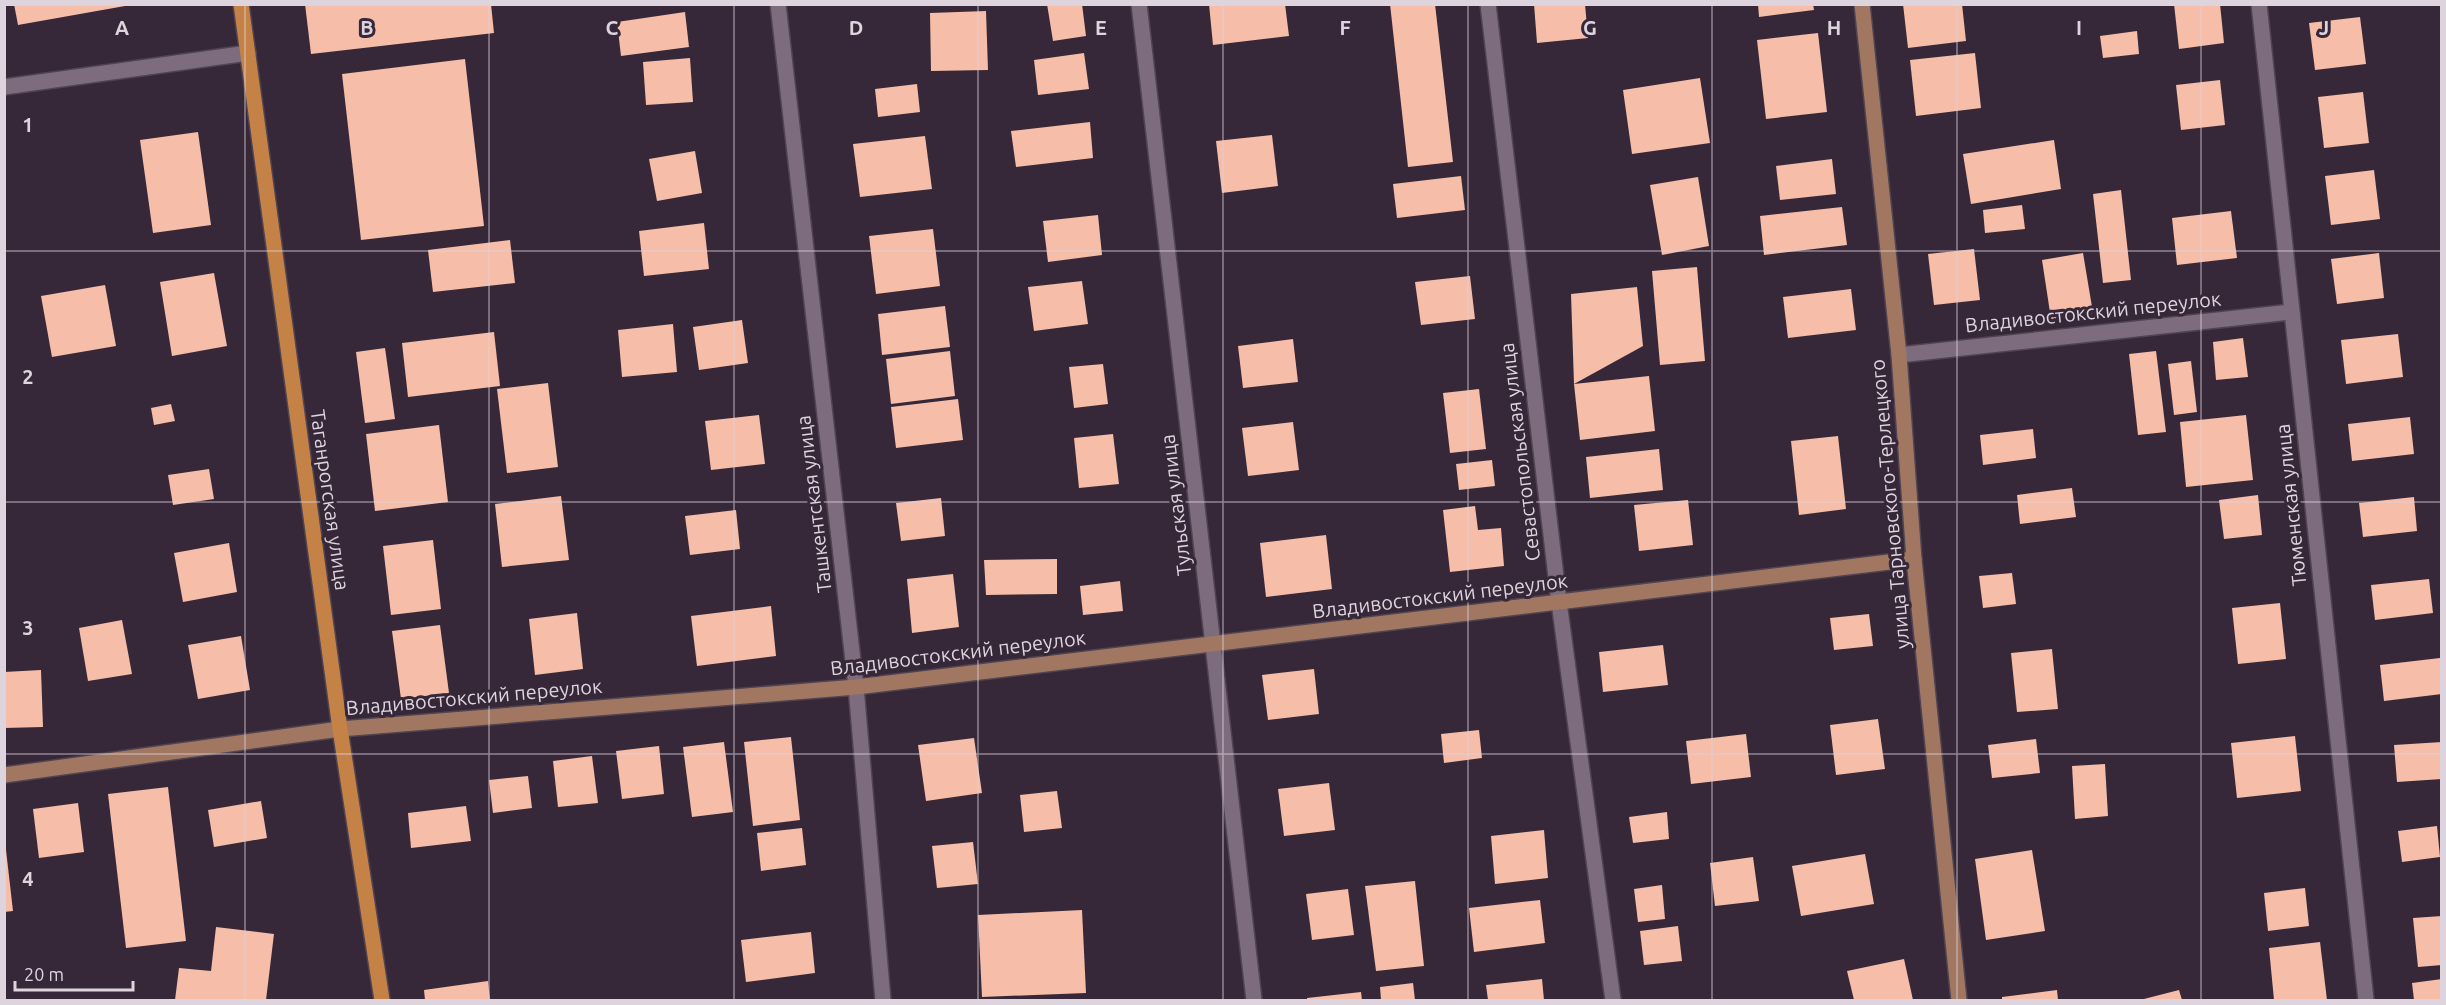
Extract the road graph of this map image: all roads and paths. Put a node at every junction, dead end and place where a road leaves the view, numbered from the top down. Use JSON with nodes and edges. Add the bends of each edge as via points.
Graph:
{"nodes":[{"id":1,"x":241,"y":4,"type":"edge"},
{"id":2,"x":778,"y":4,"type":"edge"},
{"id":3,"x":1139,"y":4,"type":"edge"},
{"id":4,"x":1488,"y":4,"type":"edge"},
{"id":5,"x":1862,"y":4,"type":"edge"},
{"id":6,"x":2259,"y":4,"type":"edge"},
{"id":7,"x":248,"y":53,"type":"junction"},
{"id":8,"x":4,"y":87,"type":"edge"},
{"id":9,"x":2291,"y":312,"type":"junction"},
{"id":10,"x":1899,"y":355,"type":"junction"},
{"id":11,"x":1914,"y":559,"type":"junction"},
{"id":12,"x":1559,"y":602,"type":"junction"},
{"id":13,"x":1213,"y":644,"type":"junction"},
{"id":14,"x":856,"y":687,"type":"junction"},
{"id":15,"x":340,"y":729,"type":"junction"},
{"id":16,"x":4,"y":775,"type":"edge"},
{"id":17,"x":382,"y":1000,"type":"edge"},
{"id":18,"x":884,"y":1000,"type":"edge"},
{"id":19,"x":1254,"y":1000,"type":"edge"},
{"id":20,"x":1613,"y":1000,"type":"edge"},
{"id":21,"x":1959,"y":1000,"type":"edge"},
{"id":22,"x":2366,"y":1000,"type":"edge"}],
"edges":[{"from":1,"to":7,"type":"main road","name":"Таганрогская улица"},
{"from":2,"to":14,"type":"street","name":"Ташкентская улица"},
{"from":3,"to":13,"type":"street","name":"Тульская улица"},
{"from":4,"to":12,"type":"street","name":"Севастопольская улица"},
{"from":5,"to":10,"type":"street","name":"улица Тарновского-Терлецкого"},
{"from":6,"to":9,"type":"street","name":"Тюменская улица"},
{"from":7,"to":8,"type":"street"},
{"from":7,"to":15,"type":"main road","name":"Таганрогская улица"},
{"from":9,"to":10,"type":"street","name":"Владивостокский переулок"},
{"from":9,"to":22,"type":"street","name":"Тюменская улица"},
{"from":10,"to":11,"type":"street","name":"улица Тарновского-Терлецкого"},
{"from":11,"to":12,"type":"street","name":"Владивостокский переулок"},
{"from":11,"to":21,"type":"street","name":"улица Тарновского-Терлецкого"},
{"from":12,"to":13,"type":"street","name":"Владивостокский переулок"},
{"from":12,"to":20,"type":"street","name":"Севастопольская улица"},
{"from":13,"to":14,"type":"street","name":"Владивостокский переулок"},
{"from":13,"to":19,"type":"street","name":"Тульская улица"},
{"from":14,"to":15,"type":"street","name":"Владивостокский переулок"},
{"from":14,"to":18,"type":"street","name":"Ташкентская улица"},
{"from":15,"to":16,"type":"street","name":"Владивостокский переулок"},
{"from":15,"to":17,"type":"main road","name":"Таганрогская улица"}]}
